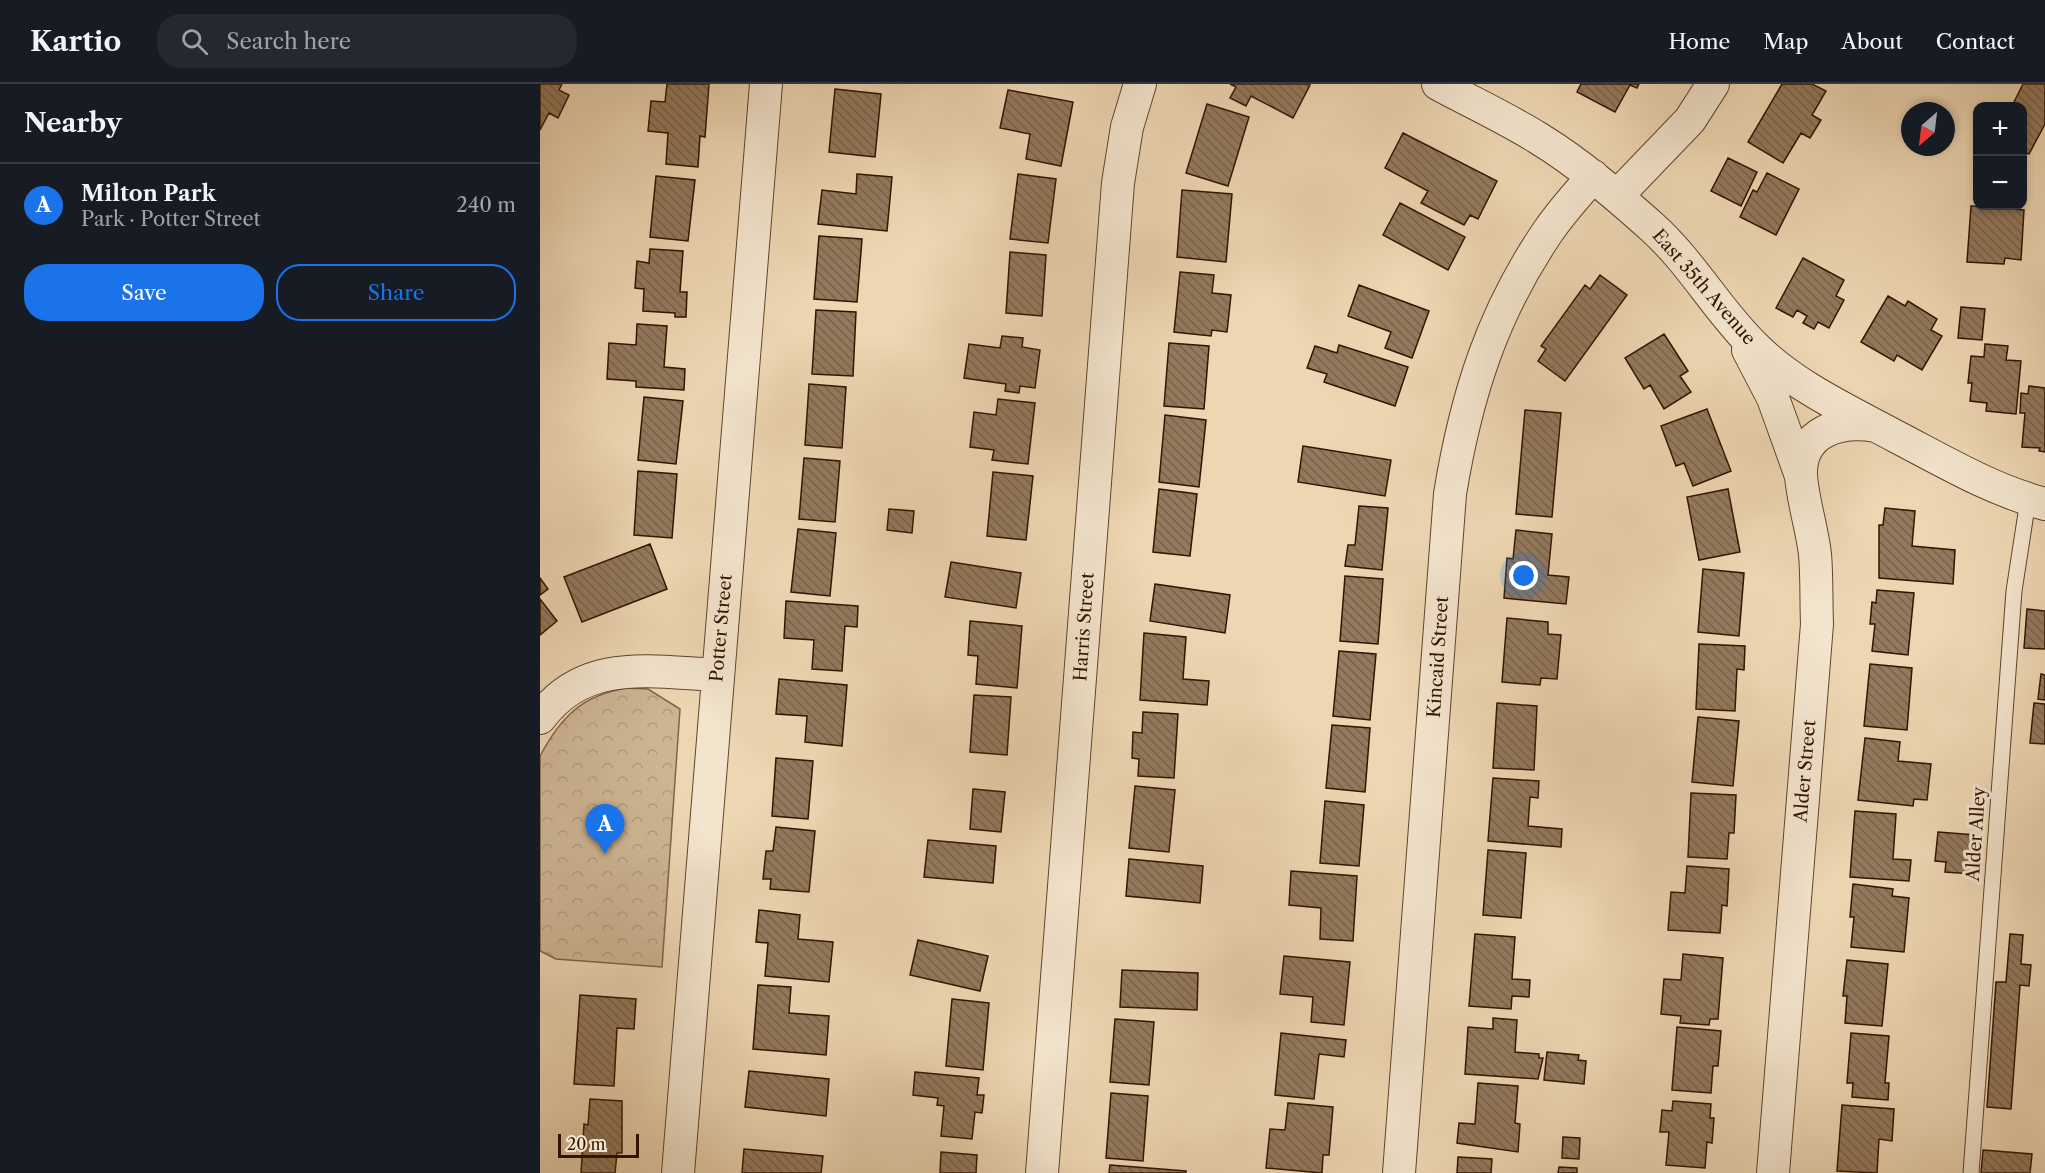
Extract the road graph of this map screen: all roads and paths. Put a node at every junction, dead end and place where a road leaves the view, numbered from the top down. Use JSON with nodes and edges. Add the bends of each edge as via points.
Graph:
{"nodes":[{"id":1,"x":766,"y":84,"type":"edge"},
{"id":2,"x":1140,"y":84,"type":"edge"},
{"id":3,"x":1438,"y":84,"type":"edge"},
{"id":4,"x":1713,"y":84,"type":"edge"},
{"id":5,"x":1593,"y":176,"type":"junction"},
{"id":6,"x":1617,"y":196,"type":"junction"},
{"id":7,"x":1726,"y":318,"type":"junction"},
{"id":8,"x":1876,"y":426,"type":"junction"},
{"id":9,"x":1801,"y":476,"type":"junction"},
{"id":10,"x":2037,"y":502,"type":"edge"},
{"id":11,"x":717,"y":675,"type":"junction"},
{"id":12,"x":540,"y":718,"type":"edge"},
{"id":13,"x":678,"y":1173,"type":"edge"},
{"id":14,"x":1042,"y":1173,"type":"edge"},
{"id":15,"x":1399,"y":1173,"type":"edge"},
{"id":16,"x":1773,"y":1173,"type":"edge"},
{"id":17,"x":1971,"y":1173,"type":"edge"}],
"edges":[{"from":1,"to":11,"type":"street","name":"Potter Street"},
{"from":2,"to":14,"type":"street","name":"Harris Street","via":[[1127,127],[1118,183]]},
{"from":3,"to":5,"type":"street","name":"East 35th Avenue","via":[[1539,138]]},
{"from":4,"to":6,"type":"street","via":[[1690,120]]},
{"from":5,"to":6,"type":"street","name":"East 35th Avenue"},
{"from":5,"to":15,"type":"street","name":"Kincaid Street","via":[[1550,228],[1515,284],[1488,342],[1458,446],[1450,494]]},
{"from":6,"to":7,"type":"street","name":"East 35th Avenue","via":[[1691,268]]},
{"from":7,"to":8,"type":"street","name":"East 35th Avenue","via":[[1780,368]]},
{"from":7,"to":9,"type":"street","via":[[1761,370]]},
{"from":8,"to":9,"type":"street","name":"Alder Street","via":[[1841,424],[1815,437]]},
{"from":8,"to":10,"type":"street","name":"East 35th Avenue","via":[[1979,480]]},
{"from":9,"to":16,"type":"street","name":"Alder Street","via":[[1815,554],[1817,624]]},
{"from":10,"to":17,"type":"lane","name":"Alder Alley","via":[[2013,591]]},
{"from":11,"to":12,"type":"street","via":[[624,671],[603,674],[568,691]]},
{"from":11,"to":13,"type":"street","name":"Potter Street"}]}
